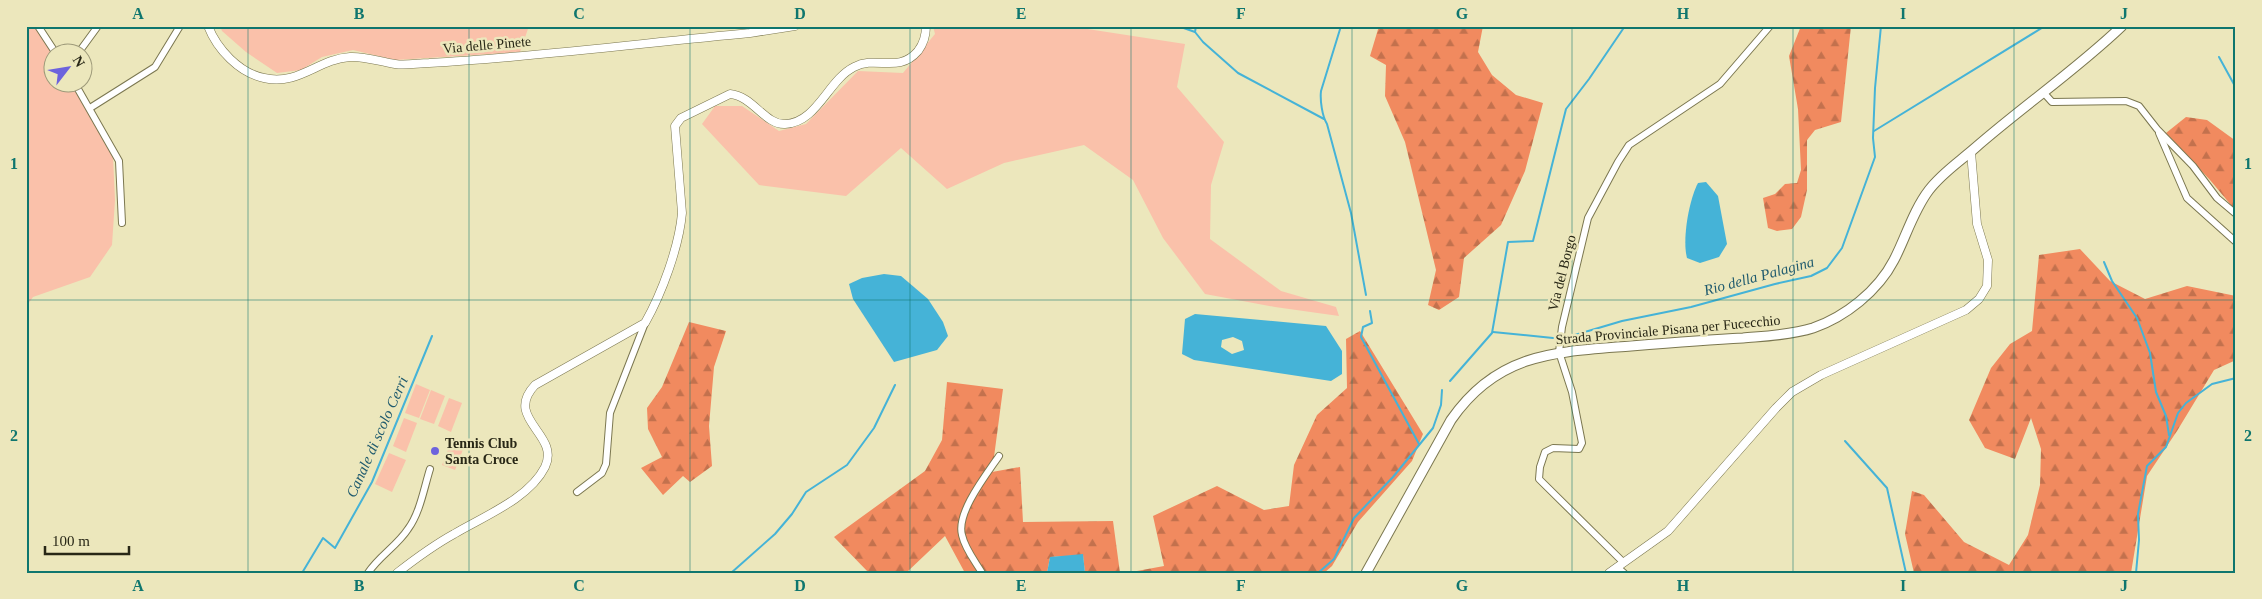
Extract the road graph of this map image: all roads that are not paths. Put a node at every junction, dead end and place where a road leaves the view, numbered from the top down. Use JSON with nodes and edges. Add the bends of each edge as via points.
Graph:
{"nodes":[{"id":1,"x":38,"y":26,"type":"edge"},
{"id":2,"x":98,"y":26,"type":"edge"},
{"id":3,"x":180,"y":26,"type":"edge"},
{"id":4,"x":208,"y":26,"type":"edge"},
{"id":5,"x":795,"y":26,"type":"edge"},
{"id":6,"x":926,"y":26,"type":"edge"},
{"id":7,"x":1770,"y":26,"type":"edge"},
{"id":8,"x":2122,"y":26,"type":"edge"},
{"id":9,"x":48,"y":42,"type":"edge"},
{"id":10,"x":86,"y":42,"type":"edge"},
{"id":11,"x":80,"y":92,"type":"edge"},
{"id":12,"x":2043,"y":92,"type":"junction"},
{"id":13,"x":90,"y":108,"type":"junction"},
{"id":14,"x":2157,"y":129,"type":"junction"},
{"id":15,"x":1971,"y":152,"type":"junction"},
{"id":16,"x":2236,"y":214,"type":"edge"},
{"id":17,"x":122,"y":223,"type":"dead end"},
{"id":18,"x":2236,"y":242,"type":"edge"},
{"id":19,"x":645,"y":323,"type":"junction"},
{"id":20,"x":1559,"y":352,"type":"junction"},
{"id":21,"x":999,"y":456,"type":"dead end"},
{"id":22,"x":430,"y":470,"type":"dead end"},
{"id":23,"x":577,"y":492,"type":"dead end"},
{"id":24,"x":1620,"y":565,"type":"junction"},
{"id":25,"x":368,"y":573,"type":"edge"},
{"id":26,"x":397,"y":573,"type":"edge"},
{"id":27,"x":982,"y":573,"type":"edge"},
{"id":28,"x":1366,"y":573,"type":"edge"},
{"id":29,"x":1609,"y":573,"type":"edge"},
{"id":30,"x":1624,"y":573,"type":"edge"}],
"edges":[{"from":1,"to":9,"type":"street"},
{"from":2,"to":10,"type":"street"},
{"from":3,"to":13,"type":"street","via":[[155,67]]},
{"from":4,"to":5,"type":"street","name":"Via delle Pinete","via":[[217,46],[235,62],[261,78],[276,80],[292,79],[329,61],[354,56],[398,65],[451,62]]},
{"from":6,"to":19,"type":"street","via":[[923,44],[911,58],[899,63],[868,62],[852,68],[795,123],[774,122],[745,98],[730,94],[681,118],[675,131],[682,224],[654,308]]},
{"from":7,"to":20,"type":"street","name":"Via del Borgo","via":[[1720,84],[1630,145],[1618,162],[1588,218]]},
{"from":8,"to":12,"type":"main road","name":"Strada Provinciale Pisana per Fucecchio"},
{"from":11,"to":13,"type":"street"},
{"from":12,"to":14,"type":"street","via":[[2052,102],[2126,101],[2139,106]]},
{"from":12,"to":15,"type":"main road","name":"Strada Provinciale Pisana per Fucecchio"},
{"from":13,"to":17,"type":"street","via":[[118,161]]},
{"from":14,"to":16,"type":"street","via":[[2193,166],[2217,198]]},
{"from":14,"to":18,"type":"street","via":[[2187,198]]},
{"from":15,"to":20,"type":"main road","name":"Strada Provinciale Pisana per Fucecchio","via":[[1941,176],[1929,191],[1917,208],[1893,262],[1867,295],[1837,317],[1812,328],[1766,336]]},
{"from":15,"to":24,"type":"street","via":[[1976,224],[1988,260],[1987,286],[1979,299],[1966,310],[1821,375],[1792,392],[1668,531]]},
{"from":19,"to":23,"type":"street","via":[[610,413],[606,464],[602,473]]},
{"from":19,"to":26,"type":"street","via":[[535,385],[524,405],[547,450],[547,462],[540,475],[507,504],[436,544]]},
{"from":20,"to":24,"type":"street","name":"Via del Borgo","via":[[1572,392],[1582,443],[1579,449],[1553,448],[1545,452],[1539,479]]},
{"from":20,"to":28,"type":"main road","name":"Strada Provinciale Pisana per Fucecchio","via":[[1516,364],[1498,373],[1463,403]]},
{"from":21,"to":27,"type":"street","via":[[975,492],[960,527],[966,547]]},
{"from":22,"to":25,"type":"street","via":[[412,524]]},
{"from":24,"to":29,"type":"street"},
{"from":24,"to":30,"type":"street"}]}
